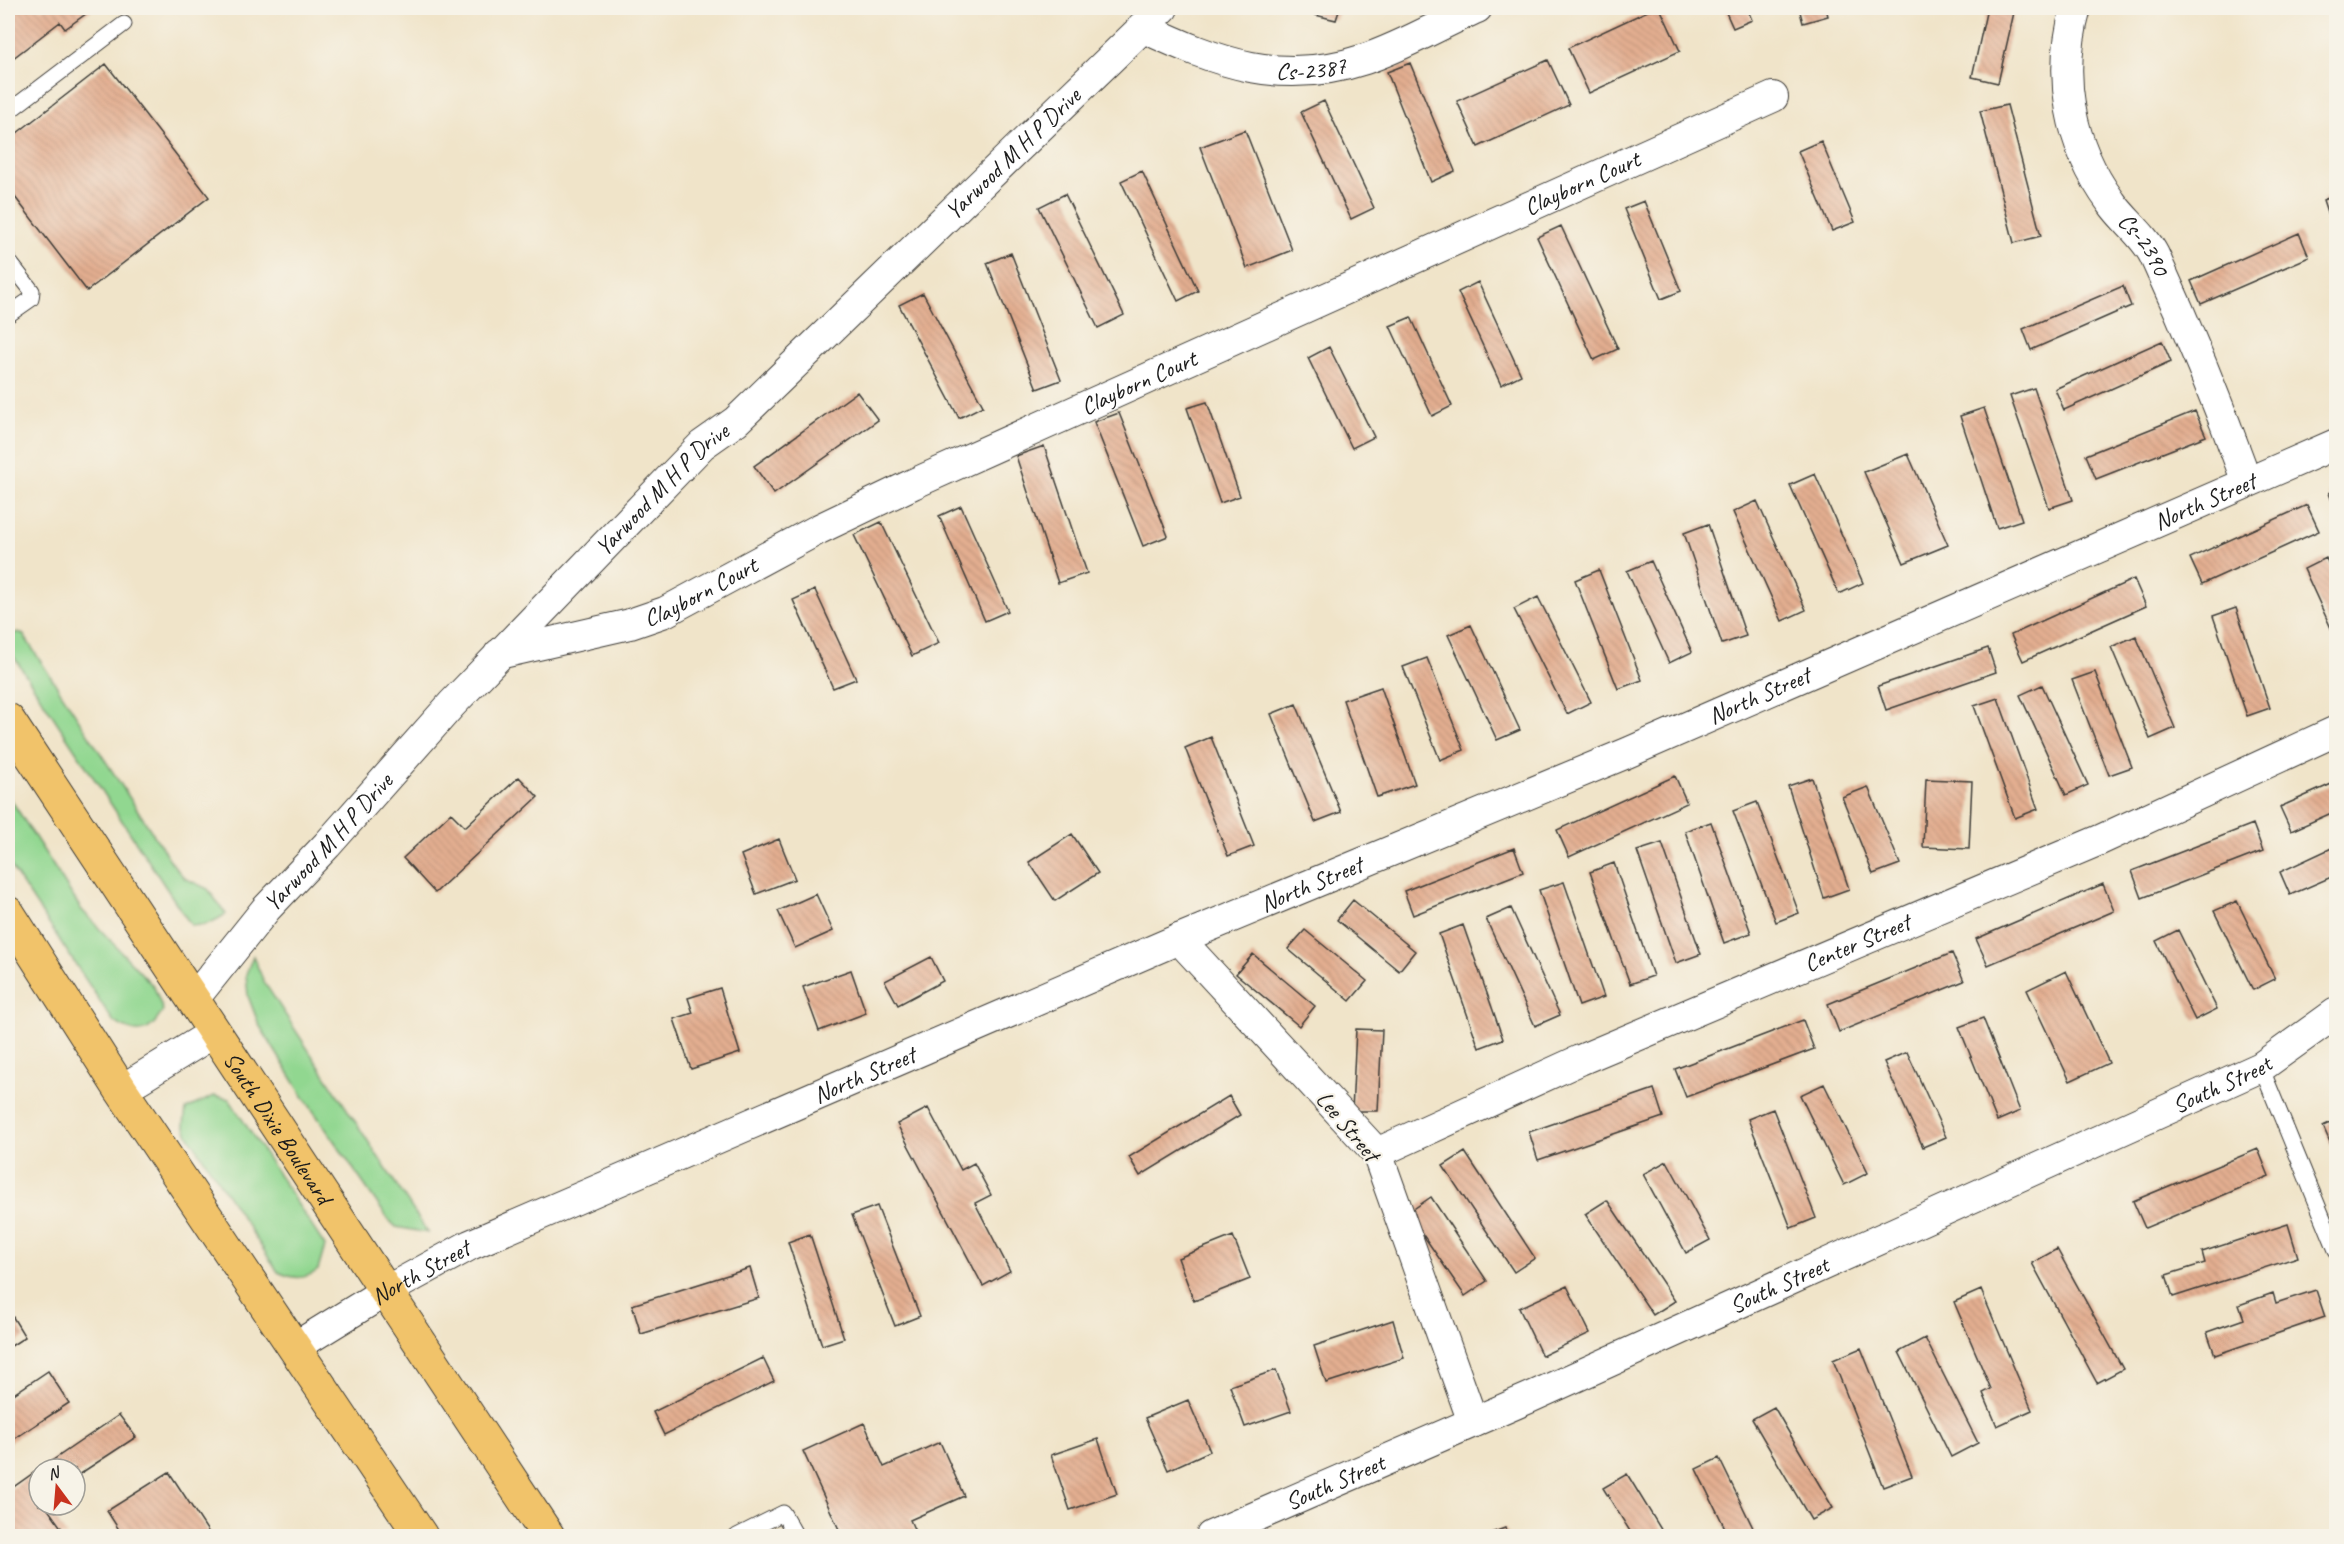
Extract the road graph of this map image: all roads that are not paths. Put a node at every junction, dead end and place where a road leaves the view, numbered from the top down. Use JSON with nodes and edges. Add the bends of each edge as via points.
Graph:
{"nodes":[{"id":1,"x":1477,"y":8,"type":"edge"},
{"id":2,"x":2076,"y":8,"type":"edge"},
{"id":3,"x":1153,"y":17,"type":"edge"},
{"id":4,"x":124,"y":24,"type":"dead end"},
{"id":5,"x":1773,"y":97,"type":"dead end"},
{"id":6,"x":8,"y":112,"type":"edge"},
{"id":7,"x":8,"y":260,"type":"edge"},
{"id":8,"x":8,"y":315,"type":"edge"},
{"id":9,"x":2337,"y":444,"type":"edge"},
{"id":10,"x":2247,"y":482,"type":"junction"},
{"id":11,"x":499,"y":654,"type":"junction"},
{"id":12,"x":8,"y":720,"type":"edge"},
{"id":13,"x":2337,"y":731,"type":"edge"},
{"id":14,"x":8,"y":913,"type":"edge"},
{"id":15,"x":1179,"y":939,"type":"junction"},
{"id":16,"x":193,"y":1000,"type":"junction"},
{"id":17,"x":2337,"y":1013,"type":"edge"},
{"id":18,"x":215,"y":1032,"type":"junction"},
{"id":19,"x":2261,"y":1067,"type":"junction"},
{"id":20,"x":121,"y":1090,"type":"junction"},
{"id":21,"x":1377,"y":1153,"type":"junction"},
{"id":22,"x":2337,"y":1250,"type":"edge"},
{"id":23,"x":386,"y":1291,"type":"junction"},
{"id":24,"x":295,"y":1347,"type":"junction"},
{"id":25,"x":1473,"y":1422,"type":"junction"},
{"id":26,"x":421,"y":1536,"type":"edge"},
{"id":27,"x":548,"y":1536,"type":"edge"},
{"id":28,"x":737,"y":1536,"type":"edge"},
{"id":29,"x":796,"y":1536,"type":"edge"},
{"id":30,"x":1211,"y":1536,"type":"edge"}],
"edges":[{"from":1,"to":3,"type":"street","name":"Cs-2387","via":[[1365,59],[1309,72],[1280,73],[1183,46]]},
{"from":2,"to":10,"type":"street","name":"Cs-2390","via":[[2066,71],[2076,133],[2086,160],[2110,201],[2152,251]]},
{"from":3,"to":11,"type":"street","name":"Yarwood M H P Drive","via":[[736,421],[702,445]]},
{"from":4,"to":6,"type":"lane"},
{"from":5,"to":11,"type":"street","name":"Clayborn Court","via":[[913,484],[819,529],[665,612],[630,624]]},
{"from":7,"to":8,"type":"lane","via":[[32,291],[31,299]]},
{"from":9,"to":10,"type":"street","name":"North Street"},
{"from":10,"to":15,"type":"street","name":"North Street","via":[[1627,753]]},
{"from":11,"to":16,"type":"street","name":"Yarwood M H P Drive","via":[[266,909]]},
{"from":12,"to":16,"type":"highway","name":"South Dixie Boulevard"},
{"from":13,"to":21,"type":"street","name":"Center Street","via":[[2100,840],[1580,1060]]},
{"from":14,"to":20,"type":"highway"},
{"from":15,"to":21,"type":"street","name":"Lee Street"},
{"from":15,"to":23,"type":"street","name":"North Street","via":[[470,1245]]},
{"from":16,"to":18,"type":"highway","name":"South Dixie Boulevard"},
{"from":17,"to":19,"type":"street","name":"South Street"},
{"from":18,"to":20,"type":"street"},
{"from":18,"to":23,"type":"highway","name":"South Dixie Boulevard"},
{"from":19,"to":22,"type":"lane"},
{"from":19,"to":25,"type":"street","name":"South Street"},
{"from":20,"to":24,"type":"highway"},
{"from":21,"to":25,"type":"street","name":"Lee Street"},
{"from":23,"to":24,"type":"street","name":"North Street"},
{"from":23,"to":27,"type":"highway","name":"South Dixie Boulevard"},
{"from":24,"to":26,"type":"highway"},
{"from":25,"to":30,"type":"street","name":"South Street"},
{"from":28,"to":29,"type":"lane","via":[[783,1513]]}]}
